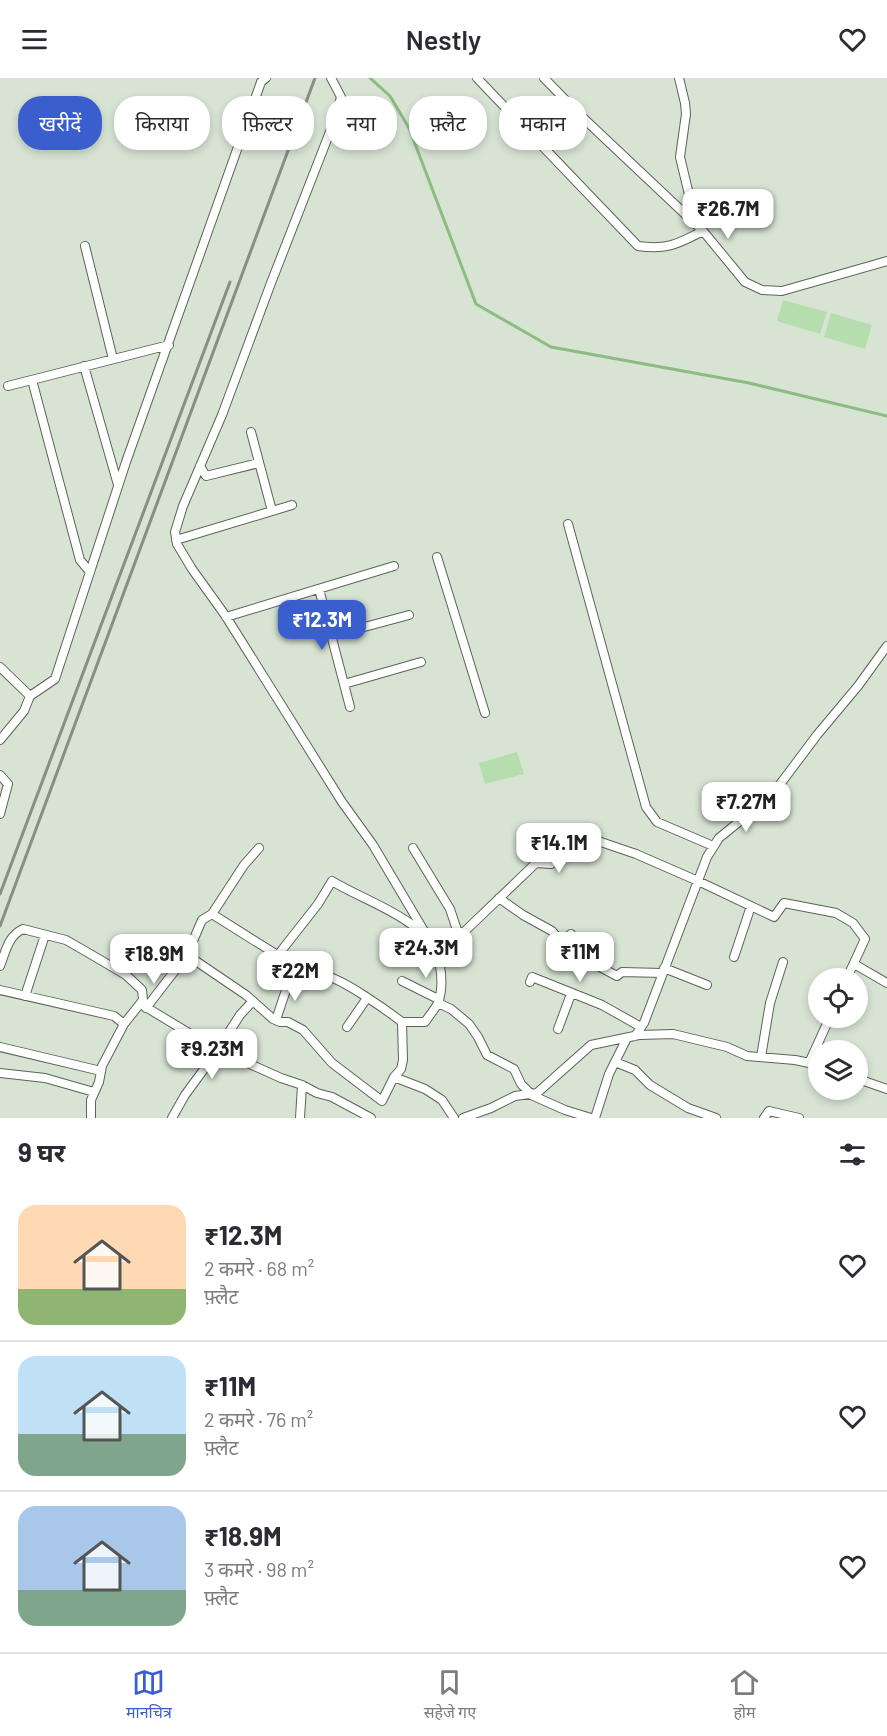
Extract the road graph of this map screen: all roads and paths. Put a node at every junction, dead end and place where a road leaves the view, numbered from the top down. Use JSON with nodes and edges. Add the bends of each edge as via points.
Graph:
{"nodes":[{"id":1,"x":266,"y":78,"type":"edge"},
{"id":2,"x":331,"y":78,"type":"edge"},
{"id":3,"x":477,"y":78,"type":"edge"},
{"id":4,"x":544,"y":78,"type":"edge"},
{"id":5,"x":679,"y":78,"type":"edge"},
{"id":6,"x":703,"y":231,"type":"junction"},
{"id":7,"x":85,"y":246,"type":"dead end"},
{"id":8,"x":887,"y":261,"type":"edge"},
{"id":9,"x":169,"y":345,"type":"junction"},
{"id":10,"x":113,"y":359,"type":"junction"},
{"id":11,"x":84,"y":366,"type":"junction"},
{"id":12,"x":32,"y":380,"type":"junction"},
{"id":13,"x":8,"y":386,"type":"dead end"},
{"id":14,"x":251,"y":432,"type":"dead end"},
{"id":15,"x":260,"y":463,"type":"junction"},
{"id":16,"x":200,"y":466,"type":"junction"},
{"id":17,"x":119,"y":485,"type":"junction"},
{"id":18,"x":292,"y":505,"type":"dead end"},
{"id":19,"x":272,"y":511,"type":"junction"},
{"id":20,"x":568,"y":524,"type":"dead end"},
{"id":21,"x":176,"y":540,"type":"junction"},
{"id":22,"x":437,"y":557,"type":"dead end"},
{"id":23,"x":394,"y":566,"type":"dead end"},
{"id":24,"x":90,"y":572,"type":"junction"},
{"id":25,"x":319,"y":589,"type":"junction"},
{"id":26,"x":409,"y":615,"type":"dead end"},
{"id":27,"x":226,"y":617,"type":"junction"},
{"id":28,"x":332,"y":636,"type":"junction"},
{"id":29,"x":887,"y":646,"type":"edge"},
{"id":30,"x":421,"y":662,"type":"dead end"},
{"id":31,"x":0,"y":667,"type":"edge"},
{"id":32,"x":344,"y":684,"type":"junction"},
{"id":33,"x":30,"y":696,"type":"junction"},
{"id":34,"x":350,"y":706,"type":"dead end"},
{"id":35,"x":485,"y":713,"type":"dead end"},
{"id":36,"x":0,"y":738,"type":"edge"},
{"id":37,"x":0,"y":775,"type":"edge"},
{"id":38,"x":0,"y":813,"type":"edge"},
{"id":39,"x":713,"y":846,"type":"junction"},
{"id":40,"x":259,"y":848,"type":"dead end"},
{"id":41,"x":413,"y":848,"type":"dead end"},
{"id":42,"x":699,"y":881,"type":"junction"},
{"id":43,"x":499,"y":898,"type":"junction"},
{"id":44,"x":751,"y":906,"type":"junction"},
{"id":45,"x":212,"y":914,"type":"junction"},
{"id":46,"x":458,"y":933,"type":"junction"},
{"id":47,"x":45,"y":935,"type":"junction"},
{"id":48,"x":427,"y":936,"type":"junction"},
{"id":49,"x":435,"y":949,"type":"junction"},
{"id":50,"x":187,"y":955,"type":"junction"},
{"id":51,"x":278,"y":955,"type":"junction"},
{"id":52,"x":734,"y":957,"type":"dead end"},
{"id":53,"x":783,"y":962,"type":"dead end"},
{"id":54,"x":854,"y":964,"type":"junction"},
{"id":55,"x":0,"y":966,"type":"edge"},
{"id":56,"x":852,"y":968,"type":"edge"},
{"id":57,"x":663,"y":970,"type":"junction"},
{"id":58,"x":297,"y":974,"type":"junction"},
{"id":59,"x":402,"y":981,"type":"dead end"},
{"id":60,"x":530,"y":982,"type":"dead end"},
{"id":61,"x":887,"y":983,"type":"edge"},
{"id":62,"x":707,"y":985,"type":"dead end"},
{"id":63,"x":0,"y":990,"type":"edge"},
{"id":64,"x":571,"y":994,"type":"junction"},
{"id":65,"x":25,"y":996,"type":"junction"},
{"id":66,"x":367,"y":998,"type":"junction"},
{"id":67,"x":253,"y":1001,"type":"junction"},
{"id":68,"x":438,"y":1001,"type":"junction"},
{"id":69,"x":143,"y":1006,"type":"junction"},
{"id":70,"x":276,"y":1020,"type":"junction"},
{"id":71,"x":402,"y":1022,"type":"junction"},
{"id":72,"x":124,"y":1024,"type":"junction"},
{"id":73,"x":347,"y":1027,"type":"dead end"},
{"id":74,"x":641,"y":1027,"type":"junction"},
{"id":75,"x":558,"y":1029,"type":"dead end"},
{"id":76,"x":631,"y":1037,"type":"junction"},
{"id":77,"x":0,"y":1047,"type":"edge"},
{"id":78,"x":217,"y":1049,"type":"junction"},
{"id":79,"x":761,"y":1057,"type":"junction"},
{"id":80,"x":615,"y":1062,"type":"junction"},
{"id":81,"x":808,"y":1063,"type":"edge"},
{"id":82,"x":101,"y":1071,"type":"junction"},
{"id":83,"x":0,"y":1073,"type":"edge"},
{"id":84,"x":394,"y":1077,"type":"junction"},
{"id":85,"x":868,"y":1082,"type":"edge"},
{"id":86,"x":303,"y":1085,"type":"junction"},
{"id":87,"x":887,"y":1089,"type":"edge"},
{"id":88,"x":94,"y":1092,"type":"junction"},
{"id":89,"x":530,"y":1094,"type":"junction"},
{"id":90,"x":565,"y":1114,"type":"edge"},
{"id":91,"x":477,"y":1115,"type":"edge"},
{"id":92,"x":702,"y":1115,"type":"edge"},
{"id":93,"x":91,"y":1118,"type":"edge"},
{"id":94,"x":172,"y":1118,"type":"edge"},
{"id":95,"x":300,"y":1118,"type":"edge"},
{"id":96,"x":371,"y":1118,"type":"edge"},
{"id":97,"x":454,"y":1118,"type":"edge"},
{"id":98,"x":463,"y":1118,"type":"edge"},
{"id":99,"x":591,"y":1118,"type":"edge"},
{"id":100,"x":595,"y":1118,"type":"edge"},
{"id":101,"x":716,"y":1118,"type":"edge"},
{"id":102,"x":764,"y":1118,"type":"edge"},
{"id":103,"x":799,"y":1118,"type":"edge"}],
"edges":[{"from":1,"to":9,"type":"street","via":[[261,82]]},
{"from":2,"to":16,"type":"street","via":[[341,97],[335,119]]},
{"from":3,"to":6,"type":"street","via":[[638,246],[657,249],[675,245]]},
{"from":4,"to":6,"type":"street"},
{"from":5,"to":6,"type":"street","via":[[686,104],[681,165]]},
{"from":6,"to":8,"type":"street","via":[[745,282],[762,290],[782,291]]},
{"from":7,"to":10,"type":"street"},
{"from":9,"to":10,"type":"street"},
{"from":9,"to":17,"type":"street"},
{"from":10,"to":11,"type":"street"},
{"from":11,"to":12,"type":"street"},
{"from":11,"to":17,"type":"street"},
{"from":12,"to":13,"type":"street"},
{"from":12,"to":24,"type":"street","via":[[80,560]]},
{"from":14,"to":15,"type":"street"},
{"from":15,"to":16,"type":"street","via":[[206,476]]},
{"from":15,"to":19,"type":"street"},
{"from":16,"to":21,"type":"street","via":[[174,532]]},
{"from":17,"to":24,"type":"street"},
{"from":18,"to":19,"type":"street"},
{"from":19,"to":21,"type":"street"},
{"from":20,"to":39,"type":"street","via":[[646,807],[657,822]]},
{"from":21,"to":27,"type":"street"},
{"from":22,"to":35,"type":"street"},
{"from":23,"to":25,"type":"street"},
{"from":24,"to":33,"type":"street","via":[[55,679]]},
{"from":25,"to":27,"type":"street"},
{"from":25,"to":28,"type":"street"},
{"from":26,"to":28,"type":"street"},
{"from":27,"to":48,"type":"street"},
{"from":28,"to":32,"type":"street"},
{"from":29,"to":39,"type":"street","via":[[772,795]]},
{"from":30,"to":32,"type":"street"},
{"from":31,"to":33,"type":"street"},
{"from":32,"to":34,"type":"street"},
{"from":33,"to":36,"type":"street","via":[[24,711]]},
{"from":37,"to":38,"type":"street","via":[[8,784]]},
{"from":39,"to":42,"type":"street"},
{"from":40,"to":45,"type":"street"},
{"from":41,"to":46,"type":"street","via":[[450,909]]},
{"from":42,"to":43,"type":"street","via":[[598,841],[570,849],[551,864],[536,863]]},
{"from":42,"to":44,"type":"street"},
{"from":42,"to":57,"type":"street"},
{"from":43,"to":46,"type":"street","via":[[464,932]]},
{"from":43,"to":57,"type":"street","via":[[562,941],[572,934],[600,967],[617,976],[622,972]]},
{"from":44,"to":52,"type":"street"},
{"from":44,"to":54,"type":"street","via":[[774,917],[784,903],[836,913],[853,923],[866,939]]},
{"from":45,"to":50,"type":"street","via":[[202,920]]},
{"from":45,"to":51,"type":"street"},
{"from":46,"to":49,"type":"street","via":[[446,935]]},
{"from":47,"to":55,"type":"street","via":[[23,929],[16,933]]},
{"from":47,"to":65,"type":"street"},
{"from":47,"to":69,"type":"street","via":[[66,940],[126,975],[142,990]]},
{"from":48,"to":49,"type":"street"},
{"from":48,"to":51,"type":"street","via":[[385,908],[332,881]]},
{"from":49,"to":68,"type":"street","via":[[442,978]]},
{"from":50,"to":67,"type":"street"},
{"from":50,"to":69,"type":"street"},
{"from":51,"to":58,"type":"street"},
{"from":53,"to":79,"type":"street","via":[[770,1004]]},
{"from":54,"to":56,"type":"street"},
{"from":54,"to":61,"type":"street"},
{"from":57,"to":62,"type":"street"},
{"from":57,"to":74,"type":"street"},
{"from":58,"to":66,"type":"street","via":[[307,985],[324,976],[337,979]]},
{"from":58,"to":70,"type":"street","via":[[287,987]]},
{"from":59,"to":68,"type":"street"},
{"from":60,"to":64,"type":"street","via":[[532,977]]},
{"from":63,"to":65,"type":"street"},
{"from":64,"to":74,"type":"street","via":[[602,1005]]},
{"from":64,"to":75,"type":"street"},
{"from":65,"to":72,"type":"street","via":[[114,1016]]},
{"from":66,"to":71,"type":"street"},
{"from":66,"to":73,"type":"street"},
{"from":67,"to":70,"type":"street"},
{"from":67,"to":78,"type":"street"},
{"from":68,"to":71,"type":"street","via":[[425,1022]]},
{"from":68,"to":89,"type":"street","via":[[469,1024],[487,1055],[514,1069]]},
{"from":69,"to":72,"type":"street"},
{"from":69,"to":78,"type":"street"},
{"from":70,"to":84,"type":"street","via":[[303,1030],[332,1063],[382,1101]]},
{"from":71,"to":84,"type":"street","via":[[403,1060]]},
{"from":72,"to":82,"type":"street"},
{"from":74,"to":76,"type":"street"},
{"from":76,"to":79,"type":"street","via":[[673,1034]]},
{"from":76,"to":80,"type":"street"},
{"from":76,"to":89,"type":"street","via":[[591,1045],[537,1093]]},
{"from":77,"to":82,"type":"street"},
{"from":78,"to":86,"type":"street"},
{"from":78,"to":94,"type":"street"},
{"from":79,"to":81,"type":"street"},
{"from":80,"to":92,"type":"street","via":[[635,1070],[650,1085]]},
{"from":80,"to":100,"type":"street"},
{"from":82,"to":88,"type":"street"},
{"from":83,"to":88,"type":"street","via":[[45,1078]]},
{"from":84,"to":97,"type":"street","via":[[442,1100]]},
{"from":85,"to":87,"type":"street"},
{"from":86,"to":95,"type":"street"},
{"from":86,"to":96,"type":"street"},
{"from":88,"to":93,"type":"street"},
{"from":89,"to":90,"type":"street"},
{"from":89,"to":91,"type":"street","via":[[515,1096]]},
{"from":90,"to":99,"type":"street"},
{"from":91,"to":98,"type":"street"},
{"from":92,"to":101,"type":"street"},
{"from":102,"to":103,"type":"street","via":[[769,1110]]}]}
